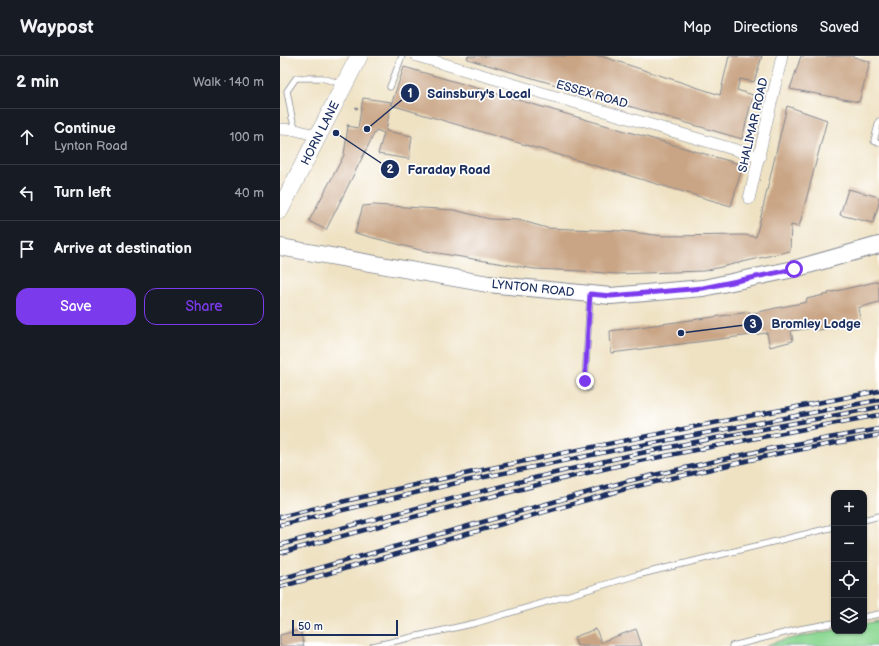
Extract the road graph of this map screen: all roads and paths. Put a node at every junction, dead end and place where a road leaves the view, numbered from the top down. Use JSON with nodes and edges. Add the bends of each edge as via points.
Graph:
{"nodes":[{"id":1,"x":359,"y":56,"type":"edge"},
{"id":2,"x":402,"y":56,"type":"edge"},
{"id":3,"x":417,"y":56,"type":"edge"},
{"id":4,"x":782,"y":56,"type":"edge"},
{"id":5,"x":345,"y":85,"type":"junction"},
{"id":6,"x":390,"y":88,"type":"dead end"},
{"id":7,"x":879,"y":121,"type":"edge"},
{"id":8,"x":280,"y":129,"type":"edge"},
{"id":9,"x":296,"y":130,"type":"junction"},
{"id":10,"x":318,"y":136,"type":"junction"},
{"id":11,"x":879,"y":142,"type":"edge"},
{"id":12,"x":760,"y":157,"type":"junction"},
{"id":13,"x":749,"y":199,"type":"dead end"},
{"id":14,"x":280,"y":210,"type":"edge"},
{"id":15,"x":879,"y":245,"type":"edge"},
{"id":16,"x":280,"y":246,"type":"edge"},
{"id":17,"x":590,"y":294,"type":"junction"},
{"id":18,"x":588,"y":388,"type":"dead end"},
{"id":19,"x":879,"y":516,"type":"edge"},
{"id":20,"x":867,"y":519,"type":"edge"},
{"id":21,"x":831,"y":528,"type":"edge"},
{"id":22,"x":879,"y":614,"type":"edge"},
{"id":23,"x":867,"y":616,"type":"edge"},
{"id":24,"x":831,"y":624,"type":"edge"},
{"id":25,"x":373,"y":646,"type":"edge"},
{"id":26,"x":732,"y":646,"type":"edge"}],
"edges":[{"from":1,"to":5,"type":"main road","name":"HORN LANE"},
{"from":2,"to":6,"type":"lane"},
{"from":3,"to":12,"type":"street","name":"ESSEX ROAD"},
{"from":4,"to":12,"type":"street","name":"SHALIMAR ROAD"},
{"from":5,"to":9,"type":"lane","via":[[322,78],[296,78],[287,91]]},
{"from":5,"to":10,"type":"main road","name":"HORN LANE"},
{"from":7,"to":11,"type":"lane","via":[[874,141]]},
{"from":8,"to":9,"type":"street"},
{"from":9,"to":10,"type":"street"},
{"from":10,"to":14,"type":"main road","name":"HORN LANE"},
{"from":12,"to":13,"type":"street","name":"SHALIMAR ROAD"},
{"from":15,"to":17,"type":"street","name":"LYNTON ROAD","via":[[794,269],[703,288],[611,296]]},
{"from":16,"to":17,"type":"street","name":"LYNTON ROAD","via":[[488,284]]},
{"from":17,"to":18,"type":"lane","via":[[585,381]]},
{"from":19,"to":20,"type":"lane"},
{"from":21,"to":25,"type":"lane","via":[[637,575],[476,623]]},
{"from":22,"to":23,"type":"lane"},
{"from":24,"to":26,"type":"lane"}]}
